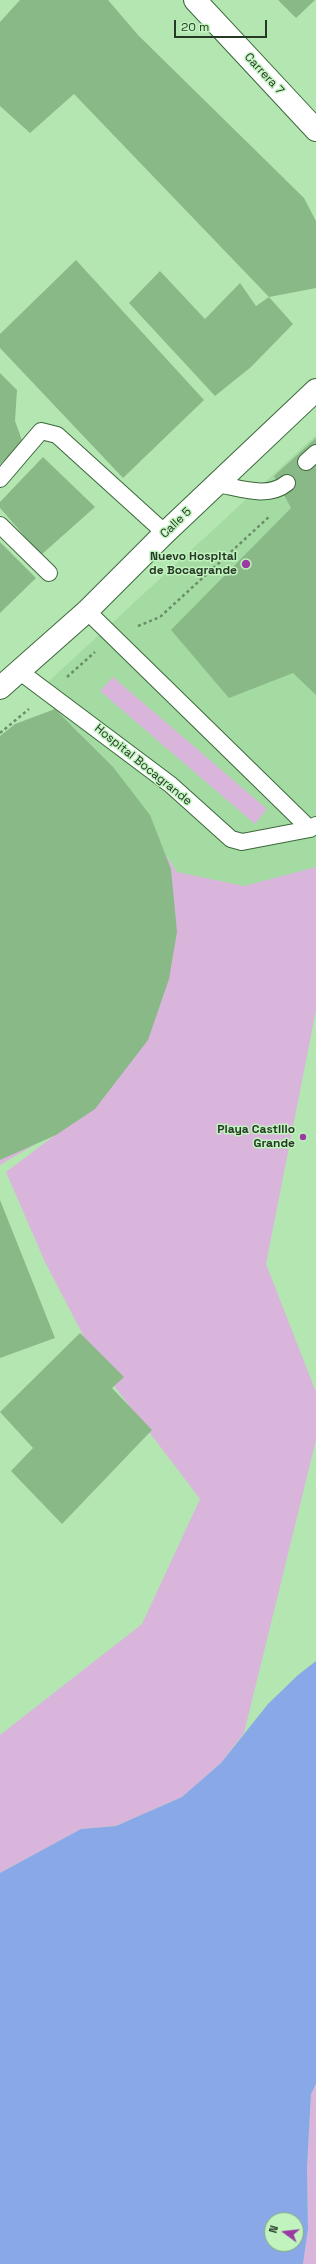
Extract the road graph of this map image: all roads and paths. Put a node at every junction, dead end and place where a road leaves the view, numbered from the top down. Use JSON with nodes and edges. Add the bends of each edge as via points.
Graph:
{"nodes":[{"id":1,"x":195,"y":0,"type":"edge"},
{"id":2,"x":316,"y":130,"type":"edge"},
{"id":3,"x":316,"y":394,"type":"edge"},
{"id":4,"x":0,"y":479,"type":"edge"},
{"id":5,"x":287,"y":482,"type":"dead end"},
{"id":6,"x":217,"y":484,"type":"junction"},
{"id":7,"x":273,"y":513,"type":"dead end"},
{"id":8,"x":0,"y":525,"type":"edge"},
{"id":9,"x":165,"y":533,"type":"junction"},
{"id":10,"x":49,"y":573,"type":"dead end"},
{"id":11,"x":87,"y":612,"type":"junction"},
{"id":12,"x":112,"y":636,"type":"junction"},
{"id":13,"x":19,"y":671,"type":"junction"},
{"id":14,"x":0,"y":688,"type":"edge"},
{"id":15,"x":50,"y":692,"type":"junction"},
{"id":16,"x":313,"y":827,"type":"edge"}],
"edges":[{"from":1,"to":2,"type":"street","name":"Carrera 7"},
{"from":3,"to":6,"type":"street","name":"Calle 5"},
{"from":4,"to":9,"type":"lane","via":[[41,431],[57,435]]},
{"from":5,"to":6,"type":"lane","via":[[278,490],[271,492]]},
{"from":6,"to":9,"type":"street","name":"Calle 5"},
{"from":7,"to":12,"type":"path","via":[[160,617]]},
{"from":8,"to":10,"type":"lane"},
{"from":9,"to":11,"type":"street","name":"Calle 5"},
{"from":11,"to":12,"type":"lane"},
{"from":11,"to":13,"type":"street","name":"Calle 5"},
{"from":12,"to":15,"type":"path"},
{"from":12,"to":16,"type":"lane"},
{"from":13,"to":14,"type":"street","name":"Calle 5"},
{"from":13,"to":15,"type":"lane","name":"Hospital Bocagrande"},
{"from":15,"to":16,"type":"lane","name":"Hospital Bocagrande","via":[[172,785],[231,839],[242,842]]}]}
